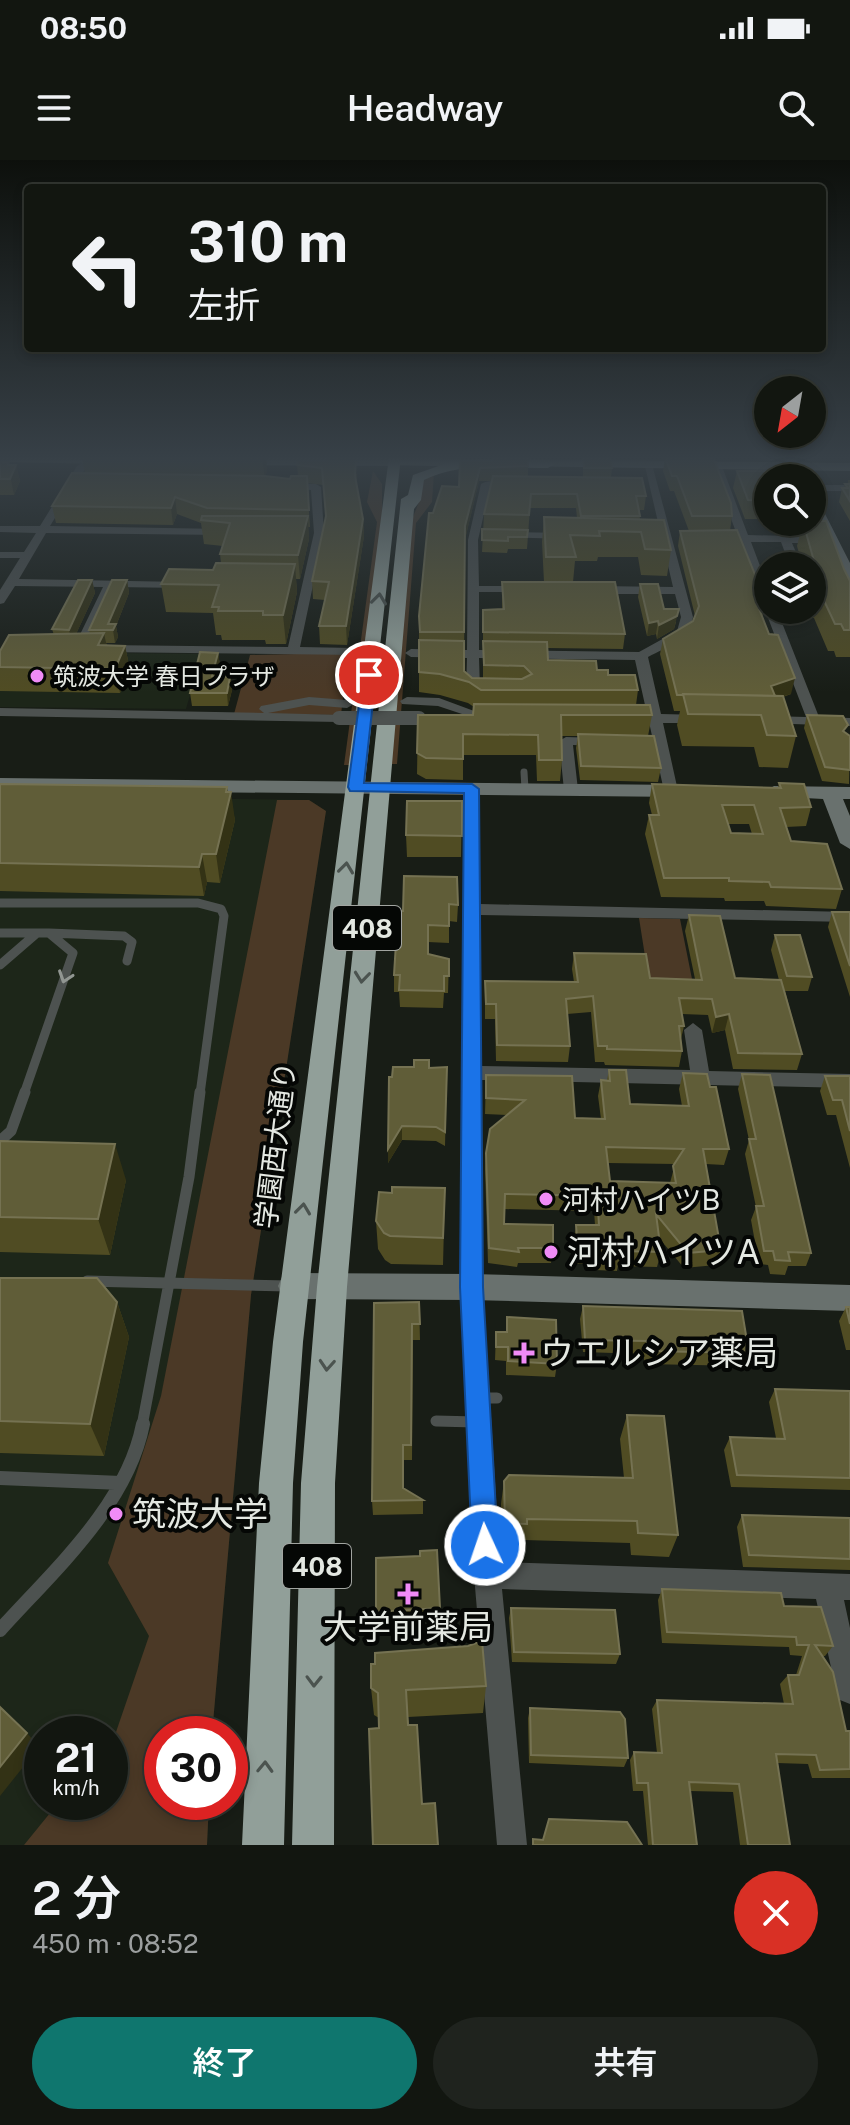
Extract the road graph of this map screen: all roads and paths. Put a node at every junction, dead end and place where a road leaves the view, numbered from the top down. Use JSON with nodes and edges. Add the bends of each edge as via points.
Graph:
{"nodes":[{"id":1,"x":474,"y":535,"type":"edge"},
{"id":2,"x":39,"y":536,"type":"edge"},
{"id":3,"x":312,"y":536,"type":"edge"},
{"id":4,"x":394,"y":536,"type":"edge"},
{"id":5,"x":396,"y":536,"type":"edge"},
{"id":6,"x":507,"y":536,"type":"edge"},
{"id":7,"x":745,"y":536,"type":"edge"},
{"id":8,"x":830,"y":536,"type":"edge"},
{"id":9,"x":577,"y":537,"type":"edge"},
{"id":10,"x":651,"y":538,"type":"edge"},
{"id":11,"x":666,"y":538,"type":"junction"},
{"id":12,"x":679,"y":538,"type":"edge"},
{"id":13,"x":706,"y":538,"type":"edge"},
{"id":14,"x":746,"y":539,"type":"junction"},
{"id":15,"x":785,"y":539,"type":"junction"},
{"id":16,"x":832,"y":540,"type":"junction"},
{"id":17,"x":850,"y":540,"type":"edge"},
{"id":18,"x":790,"y":552,"type":"edge"},
{"id":19,"x":0,"y":555,"type":"edge"},
{"id":20,"x":27,"y":555,"type":"junction"},
{"id":21,"x":754,"y":567,"type":"edge"},
{"id":22,"x":850,"y":578,"type":"edge"},
{"id":23,"x":11,"y":582,"type":"junction"},
{"id":24,"x":110,"y":584,"type":"junction"},
{"id":25,"x":204,"y":585,"type":"edge"},
{"id":26,"x":472,"y":589,"type":"junction"},
{"id":27,"x":544,"y":590,"type":"edge"},
{"id":28,"x":587,"y":590,"type":"edge"},
{"id":29,"x":680,"y":591,"type":"junction"},
{"id":30,"x":0,"y":600,"type":"edge"},
{"id":31,"x":776,"y":624,"type":"edge"},
{"id":32,"x":63,"y":649,"type":"edge"},
{"id":33,"x":79,"y":649,"type":"junction"},
{"id":34,"x":293,"y":651,"type":"junction"},
{"id":35,"x":355,"y":652,"type":"dead end"},
{"id":36,"x":411,"y":653,"type":"dead end"},
{"id":37,"x":473,"y":654,"type":"junction"},
{"id":38,"x":641,"y":656,"type":"junction"},
{"id":39,"x":497,"y":693,"type":"edge"},
{"id":40,"x":407,"y":701,"type":"dead end"},
{"id":41,"x":347,"y":704,"type":"dead end"},
{"id":42,"x":0,"y":712,"type":"edge"},
{"id":43,"x":257,"y":716,"type":"junction"},
{"id":44,"x":505,"y":717,"type":"edge"},
{"id":45,"x":610,"y":717,"type":"edge"},
{"id":46,"x":486,"y":718,"type":"junction"},
{"id":47,"x":655,"y":718,"type":"junction"},
{"id":48,"x":718,"y":719,"type":"edge"},
{"id":49,"x":750,"y":720,"type":"edge"},
{"id":50,"x":814,"y":721,"type":"junction"},
{"id":51,"x":850,"y":722,"type":"edge"},
{"id":52,"x":613,"y":742,"type":"edge"},
{"id":53,"x":0,"y":784,"type":"edge"},
{"id":54,"x":356,"y":787,"type":"junction"},
{"id":55,"x":380,"y":788,"type":"junction"},
{"id":56,"x":472,"y":789,"type":"junction"},
{"id":57,"x":571,"y":790,"type":"junction"},
{"id":58,"x":671,"y":791,"type":"junction"},
{"id":59,"x":702,"y":791,"type":"edge"},
{"id":60,"x":747,"y":792,"type":"edge"},
{"id":61,"x":841,"y":793,"type":"edge"},
{"id":62,"x":850,"y":843,"type":"edge"},
{"id":63,"x":0,"y":903,"type":"edge"},
{"id":64,"x":472,"y":909,"type":"junction"},
{"id":65,"x":850,"y":917,"type":"edge"},
{"id":66,"x":0,"y":933,"type":"edge"},
{"id":67,"x":37,"y":933,"type":"junction"},
{"id":68,"x":49,"y":933,"type":"junction"},
{"id":69,"x":127,"y":961,"type":"dead end"},
{"id":70,"x":0,"y":965,"type":"edge"},
{"id":71,"x":693,"y":1030,"type":"dead end"},
{"id":72,"x":473,"y":1073,"type":"junction"},
{"id":73,"x":701,"y":1078,"type":"junction"},
{"id":74,"x":850,"y":1081,"type":"edge"},
{"id":75,"x":0,"y":1141,"type":"edge"},
{"id":76,"x":78,"y":1280,"type":"edge"},
{"id":77,"x":171,"y":1283,"type":"junction"},
{"id":78,"x":293,"y":1286,"type":"junction"},
{"id":79,"x":332,"y":1287,"type":"junction"},
{"id":80,"x":472,"y":1287,"type":"junction"},
{"id":81,"x":850,"y":1298,"type":"edge"},
{"id":82,"x":485,"y":1406,"type":"junction"},
{"id":83,"x":436,"y":1421,"type":"dead end"},
{"id":84,"x":0,"y":1478,"type":"edge"},
{"id":85,"x":121,"y":1483,"type":"junction"},
{"id":86,"x":487,"y":1575,"type":"junction"},
{"id":87,"x":838,"y":1587,"type":"edge"},
{"id":88,"x":0,"y":1630,"type":"edge"},
{"id":89,"x":850,"y":1690,"type":"edge"},
{"id":90,"x":263,"y":1845,"type":"edge"},
{"id":91,"x":313,"y":1845,"type":"edge"},
{"id":92,"x":512,"y":1845,"type":"edge"}],
"edges":[{"from":1,"to":26,"type":"street"},
{"from":2,"to":20,"type":"street"},
{"from":3,"to":34,"type":"street"},
{"from":54,"to":4,"type":"highway","name":"学園西大通り","number":"408","one_way":true},
{"from":5,"to":55,"type":"highway","name":"学園西大通り","number":"408"},
{"from":6,"to":9,"type":"street"},
{"from":7,"to":14,"type":"street"},
{"from":8,"to":16,"type":"street"},
{"from":10,"to":11,"type":"street"},
{"from":11,"to":12,"type":"street"},
{"from":11,"to":29,"type":"street"},
{"from":13,"to":14,"type":"street"},
{"from":14,"to":15,"type":"street"},
{"from":14,"to":21,"type":"street"},
{"from":15,"to":16,"type":"street"},
{"from":15,"to":18,"type":"street"},
{"from":16,"to":17,"type":"street"},
{"from":16,"to":22,"type":"street"},
{"from":19,"to":20,"type":"street"},
{"from":20,"to":23,"type":"street"},
{"from":23,"to":24,"type":"street"},
{"from":23,"to":30,"type":"street"},
{"from":24,"to":25,"type":"street"},
{"from":24,"to":33,"type":"street"},
{"from":26,"to":27,"type":"street"},
{"from":26,"to":37,"type":"street"},
{"from":28,"to":29,"type":"street"},
{"from":29,"to":38,"type":"street","via":[[685,630]]},
{"from":31,"to":50,"type":"street"},
{"from":32,"to":33,"type":"street"},
{"from":33,"to":34,"type":"street"},
{"from":34,"to":35,"type":"street"},
{"from":36,"to":37,"type":"street"},
{"from":37,"to":38,"type":"street"},
{"from":37,"to":39,"type":"street","via":[[473,692]]},
{"from":38,"to":47,"type":"street"},
{"from":40,"to":46,"type":"street","via":[[439,702]]},
{"from":41,"to":43,"type":"street","via":[[309,701],[265,709]]},
{"from":42,"to":43,"type":"street"},
{"from":43,"to":46,"type":"street","bridge":true},
{"from":44,"to":46,"type":"street"},
{"from":45,"to":47,"type":"street"},
{"from":47,"to":48,"type":"street"},
{"from":47,"to":58,"type":"street","via":[[652,742]]},
{"from":49,"to":50,"type":"street"},
{"from":50,"to":51,"type":"street"},
{"from":52,"to":57,"type":"street","via":[[566,741]]},
{"from":53,"to":54,"type":"street"},
{"from":54,"to":55,"type":"street"},
{"from":78,"to":54,"type":"highway","name":"学園西大通り","number":"408","one_way":true},
{"from":55,"to":56,"type":"street"},
{"from":55,"to":79,"type":"highway","name":"学園西大通り","number":"408","one_way":true},
{"from":56,"to":57,"type":"street","via":[[524,780]]},
{"from":56,"to":64,"type":"street"},
{"from":57,"to":58,"type":"street"},
{"from":58,"to":59,"type":"street"},
{"from":60,"to":61,"type":"street"},
{"from":61,"to":62,"type":"street"},
{"from":63,"to":77,"type":"lane","via":[[198,903],[221,909]]},
{"from":64,"to":65,"type":"street"},
{"from":64,"to":72,"type":"street"},
{"from":66,"to":67,"type":"lane"},
{"from":67,"to":68,"type":"lane"},
{"from":67,"to":70,"type":"lane"},
{"from":68,"to":69,"type":"lane","via":[[124,936],[132,942]]},
{"from":68,"to":75,"type":"lane","one_way":true,"via":[[73,953],[11,1131]]},
{"from":71,"to":73,"type":"street"},
{"from":72,"to":73,"type":"street"},
{"from":72,"to":80,"type":"street"},
{"from":73,"to":74,"type":"street"},
{"from":76,"to":77,"type":"lane"},
{"from":77,"to":78,"type":"lane"},
{"from":77,"to":85,"type":"lane","via":[[140,1439]]},
{"from":78,"to":79,"type":"street"},
{"from":90,"to":78,"type":"highway","name":"学園西大通り","number":"408","one_way":true,"via":[[276,1483]]},
{"from":79,"to":80,"type":"street"},
{"from":79,"to":91,"type":"highway","name":"学園西大通り","number":"408","one_way":true,"via":[[318,1483]]},
{"from":80,"to":81,"type":"street"},
{"from":80,"to":82,"type":"street"},
{"from":82,"to":83,"type":"lane"},
{"from":82,"to":86,"type":"street"},
{"from":84,"to":85,"type":"lane"},
{"from":85,"to":88,"type":"lane","via":[[85,1535]]},
{"from":86,"to":87,"type":"street"},
{"from":86,"to":92,"type":"street"},
{"from":87,"to":89,"type":"street"}]}
